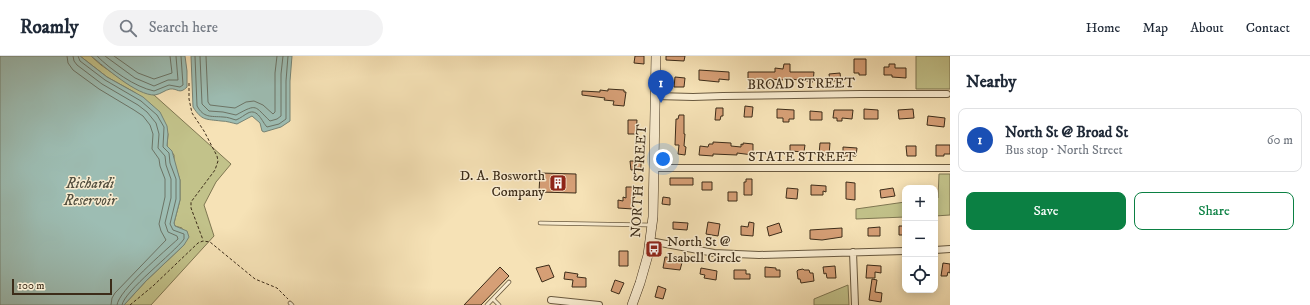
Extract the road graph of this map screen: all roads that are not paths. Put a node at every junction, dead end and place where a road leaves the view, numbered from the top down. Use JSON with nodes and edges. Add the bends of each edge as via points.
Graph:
{"nodes":[{"id":1,"x":656,"y":56,"type":"edge"},
{"id":2,"x":947,"y":94,"type":"dead end"},
{"id":3,"x":656,"y":96,"type":"junction"},
{"id":4,"x":654,"y":168,"type":"junction"},
{"id":5,"x":950,"y":168,"type":"edge"},
{"id":6,"x":540,"y":223,"type":"dead end"},
{"id":7,"x":652,"y":225,"type":"junction"},
{"id":8,"x":650,"y":241,"type":"junction"},
{"id":9,"x":950,"y":249,"type":"edge"},
{"id":10,"x":938,"y":250,"type":"edge"},
{"id":11,"x":902,"y":251,"type":"edge"},
{"id":12,"x":853,"y":252,"type":"junction"},
{"id":13,"x":509,"y":282,"type":"dead end"},
{"id":14,"x":493,"y":299,"type":"junction"},
{"id":15,"x":551,"y":300,"type":"dead end"},
{"id":16,"x":487,"y":305,"type":"edge"},
{"id":17,"x":499,"y":305,"type":"edge"},
{"id":18,"x":599,"y":305,"type":"edge"},
{"id":19,"x":632,"y":305,"type":"edge"},
{"id":20,"x":855,"y":305,"type":"edge"}],
"edges":[{"from":1,"to":3,"type":"main road","name":"NORTH STREET"},
{"from":2,"to":3,"type":"street","name":"BROAD STREET","via":[[693,98]]},
{"from":3,"to":4,"type":"main road","name":"NORTH STREET"},
{"from":4,"to":5,"type":"street","name":"STATE STREET"},
{"from":4,"to":7,"type":"main road","name":"NORTH STREET"},
{"from":6,"to":7,"type":"lane"},
{"from":7,"to":8,"type":"main road","name":"NORTH STREET"},
{"from":8,"to":12,"type":"street","via":[[736,255]]},
{"from":8,"to":19,"type":"main road","name":"NORTH STREET","via":[[643,274]]},
{"from":9,"to":10,"type":"street"},
{"from":11,"to":12,"type":"street"},
{"from":12,"to":20,"type":"street"},
{"from":13,"to":14,"type":"lane"},
{"from":14,"to":16,"type":"lane"},
{"from":14,"to":17,"type":"lane"},
{"from":15,"to":18,"type":"street"}]}
